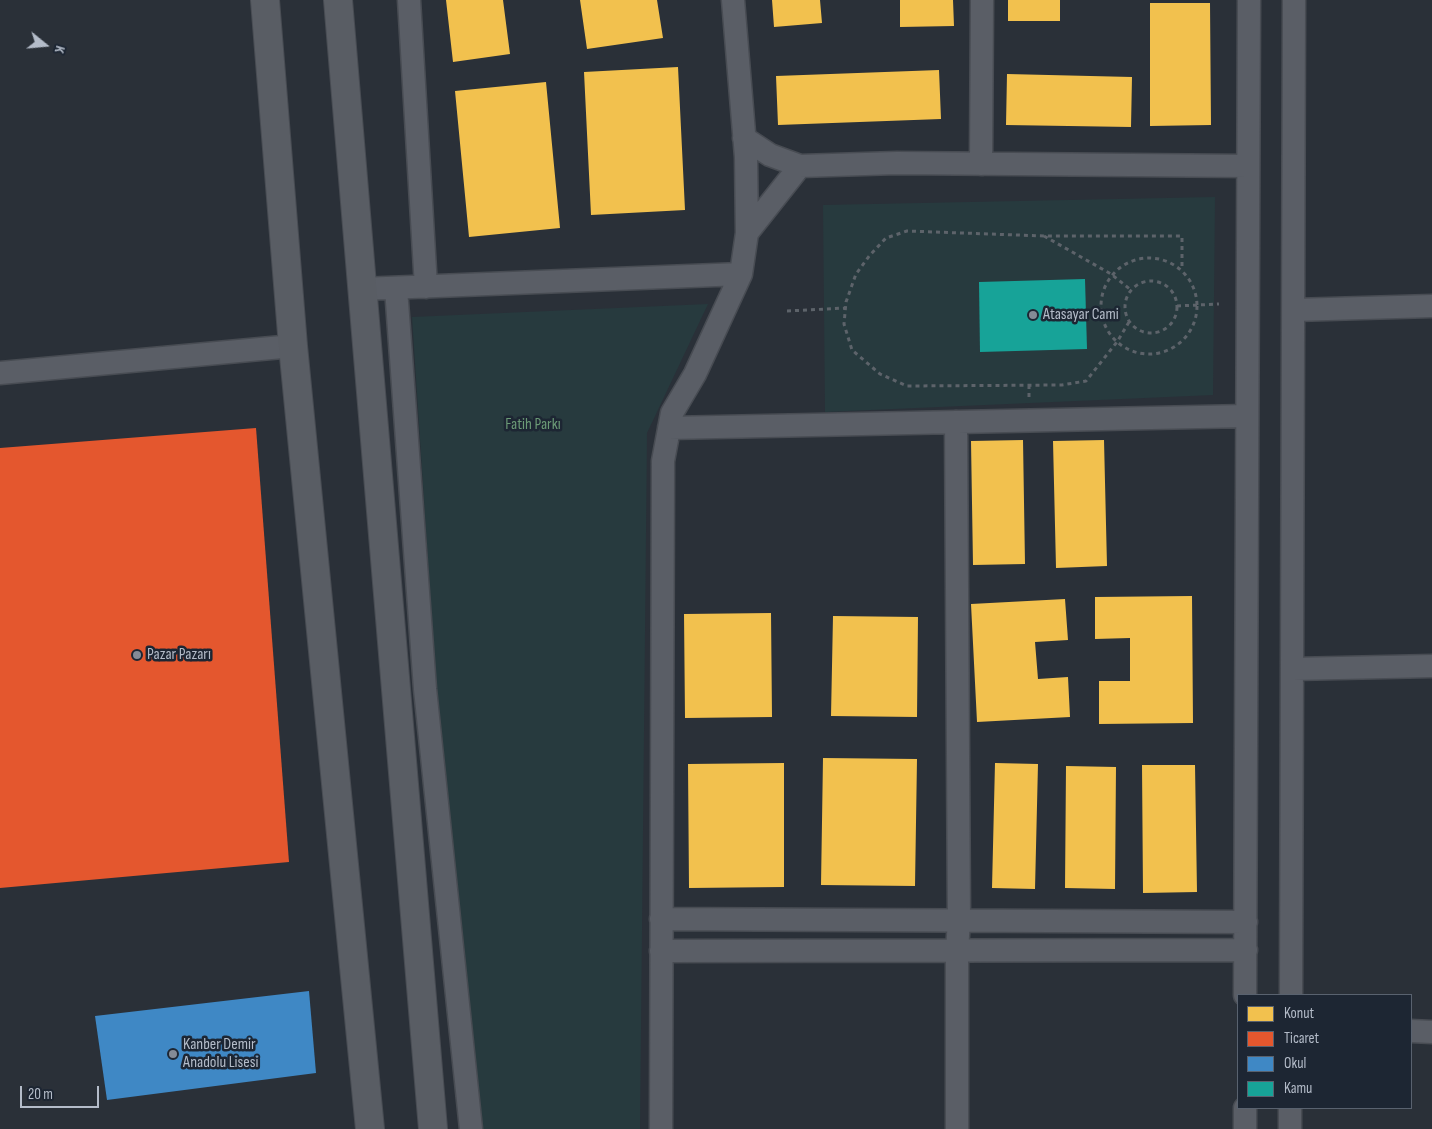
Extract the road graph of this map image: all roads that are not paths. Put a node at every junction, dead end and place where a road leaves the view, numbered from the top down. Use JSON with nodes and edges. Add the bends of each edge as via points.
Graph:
{"nodes":[{"id":1,"x":265,"y":0,"type":"edge"},
{"id":2,"x":338,"y":0,"type":"edge"},
{"id":3,"x":410,"y":0,"type":"edge"},
{"id":4,"x":733,"y":0,"type":"edge"},
{"id":5,"x":982,"y":0,"type":"edge"},
{"id":6,"x":1249,"y":0,"type":"edge"},
{"id":7,"x":1294,"y":0,"type":"edge"},
{"id":8,"x":744,"y":138,"type":"junction"},
{"id":9,"x":981,"y":164,"type":"junction"},
{"id":10,"x":800,"y":166,"type":"junction"},
{"id":11,"x":1248,"y":166,"type":"junction"},
{"id":12,"x":747,"y":233,"type":"junction"},
{"id":13,"x":741,"y":274,"type":"junction"},
{"id":14,"x":426,"y":287,"type":"junction"},
{"id":15,"x":396,"y":288,"type":"junction"},
{"id":16,"x":361,"y":289,"type":"junction"},
{"id":17,"x":1432,"y":306,"type":"edge"},
{"id":18,"x":1294,"y":310,"type":"junction"},
{"id":19,"x":293,"y":346,"type":"junction"},
{"id":20,"x":0,"y":373,"type":"edge"},
{"id":21,"x":1247,"y":416,"type":"junction"},
{"id":22,"x":956,"y":422,"type":"junction"},
{"id":23,"x":669,"y":428,"type":"junction"},
{"id":24,"x":1432,"y":666,"type":"edge"},
{"id":25,"x":1293,"y":669,"type":"junction"},
{"id":26,"x":661,"y":919,"type":"junction"},
{"id":27,"x":959,"y":920,"type":"junction"},
{"id":28,"x":1246,"y":922,"type":"junction"},
{"id":29,"x":1246,"y":950,"type":"junction"},
{"id":30,"x":661,"y":951,"type":"junction"},
{"id":31,"x":956,"y":951,"type":"junction"},
{"id":32,"x":1245,"y":994,"type":"edge"},
{"id":33,"x":1291,"y":994,"type":"edge"},
{"id":34,"x":1412,"y":1031,"type":"edge"},
{"id":35,"x":1432,"y":1032,"type":"edge"},
{"id":36,"x":1245,"y":1109,"type":"edge"},
{"id":37,"x":1290,"y":1109,"type":"edge"},
{"id":38,"x":370,"y":1129,"type":"edge"},
{"id":39,"x":433,"y":1129,"type":"edge"},
{"id":40,"x":471,"y":1129,"type":"edge"},
{"id":41,"x":661,"y":1129,"type":"edge"},
{"id":42,"x":957,"y":1129,"type":"edge"},
{"id":43,"x":1245,"y":1129,"type":"edge"},
{"id":44,"x":1290,"y":1129,"type":"edge"}],
"edges":[{"from":1,"to":19,"type":"main road"},
{"from":2,"to":16,"type":"main road"},
{"from":3,"to":14,"type":"street"},
{"from":4,"to":8,"type":"street"},
{"from":5,"to":9,"type":"street"},
{"from":6,"to":11,"type":"street"},
{"from":7,"to":18,"type":"street"},
{"from":8,"to":10,"type":"street","via":[[770,155]]},
{"from":8,"to":12,"type":"street"},
{"from":9,"to":10,"type":"street"},
{"from":9,"to":11,"type":"street"},
{"from":10,"to":12,"type":"street"},
{"from":11,"to":21,"type":"street"},
{"from":12,"to":13,"type":"street"},
{"from":13,"to":14,"type":"street"},
{"from":13,"to":23,"type":"street","via":[[695,374],[672,413]]},
{"from":14,"to":15,"type":"street"},
{"from":15,"to":16,"type":"street"},
{"from":15,"to":40,"type":"street","via":[[425,689]]},
{"from":16,"to":39,"type":"main road"},
{"from":17,"to":18,"type":"street"},
{"from":18,"to":25,"type":"street"},
{"from":19,"to":20,"type":"street"},
{"from":19,"to":38,"type":"main road"},
{"from":21,"to":22,"type":"street"},
{"from":21,"to":28,"type":"street"},
{"from":22,"to":23,"type":"street"},
{"from":22,"to":27,"type":"street"},
{"from":23,"to":26,"type":"street","via":[[663,461]]},
{"from":24,"to":25,"type":"street"},
{"from":25,"to":33,"type":"street"},
{"from":26,"to":27,"type":"street"},
{"from":26,"to":30,"type":"street"},
{"from":27,"to":28,"type":"street"},
{"from":27,"to":31,"type":"street"},
{"from":28,"to":29,"type":"street"},
{"from":29,"to":31,"type":"street"},
{"from":29,"to":32,"type":"street"},
{"from":30,"to":31,"type":"street"},
{"from":30,"to":41,"type":"street"},
{"from":31,"to":42,"type":"street"},
{"from":34,"to":35,"type":"street"},
{"from":36,"to":43,"type":"street"},
{"from":37,"to":44,"type":"street"}]}
